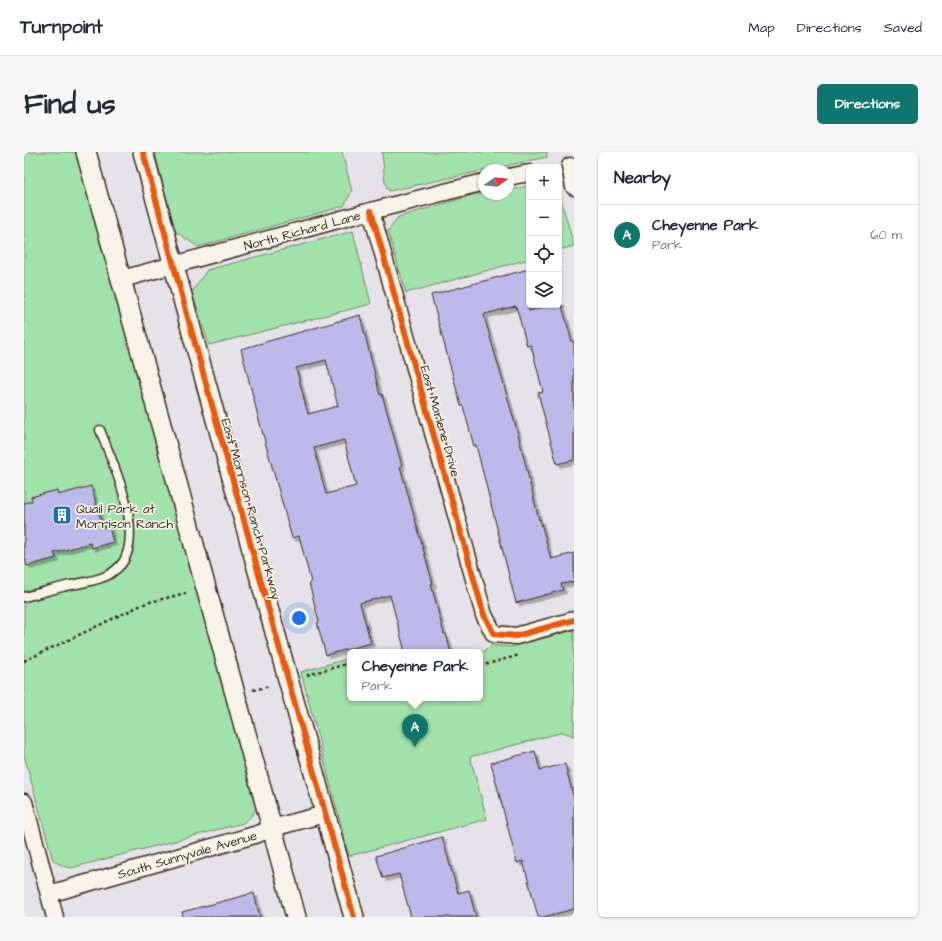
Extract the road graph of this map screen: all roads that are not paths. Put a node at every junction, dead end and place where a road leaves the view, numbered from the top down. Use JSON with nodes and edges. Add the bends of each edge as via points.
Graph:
{"nodes":[{"id":1,"x":86,"y":152,"type":"edge"},
{"id":2,"x":143,"y":152,"type":"edge"},
{"id":3,"x":568,"y":167,"type":"edge"},
{"id":4,"x":526,"y":174,"type":"edge"},
{"id":5,"x":514,"y":176,"type":"edge"},
{"id":6,"x":478,"y":184,"type":"edge"},
{"id":7,"x":574,"y":187,"type":"edge"},
{"id":8,"x":370,"y":211,"type":"junction"},
{"id":9,"x":174,"y":265,"type":"junction"},
{"id":10,"x":122,"y":280,"type":"junction"},
{"id":11,"x":100,"y":430,"type":"dead end"},
{"id":12,"x":24,"y":598,"type":"edge"},
{"id":13,"x":574,"y":620,"type":"edge"},
{"id":14,"x":24,"y":802,"type":"edge"},
{"id":15,"x":326,"y":814,"type":"junction"},
{"id":16,"x":272,"y":828,"type":"junction"},
{"id":17,"x":49,"y":894,"type":"junction"},
{"id":18,"x":55,"y":917,"type":"edge"},
{"id":19,"x":296,"y":917,"type":"edge"},
{"id":20,"x":354,"y":917,"type":"edge"}],
"edges":[{"from":1,"to":10,"type":"street"},
{"from":2,"to":9,"type":"street","name":"East Morrison Ranch Parkway"},
{"from":3,"to":7,"type":"street"},
{"from":4,"to":5,"type":"street"},
{"from":6,"to":8,"type":"street","name":"North Richard Lane"},
{"from":8,"to":9,"type":"street","name":"North Richard Lane"},
{"from":8,"to":13,"type":"street","name":"East Marlene Drive","via":[[484,615],[494,634],[516,636]]},
{"from":9,"to":10,"type":"street","name":"North Richard Lane"},
{"from":9,"to":15,"type":"street","name":"East Morrison Ranch Parkway"},
{"from":10,"to":16,"type":"street"},
{"from":11,"to":12,"type":"lane","via":[[120,479],[128,513],[130,533],[126,558],[110,574]]},
{"from":14,"to":17,"type":"street"},
{"from":15,"to":16,"type":"street","name":"South Sunnyvale Avenue"},
{"from":15,"to":20,"type":"street","name":"East Morrison Ranch Parkway"},
{"from":16,"to":17,"type":"street","name":"South Sunnyvale Avenue"},
{"from":16,"to":19,"type":"street"},
{"from":17,"to":18,"type":"street"}]}
